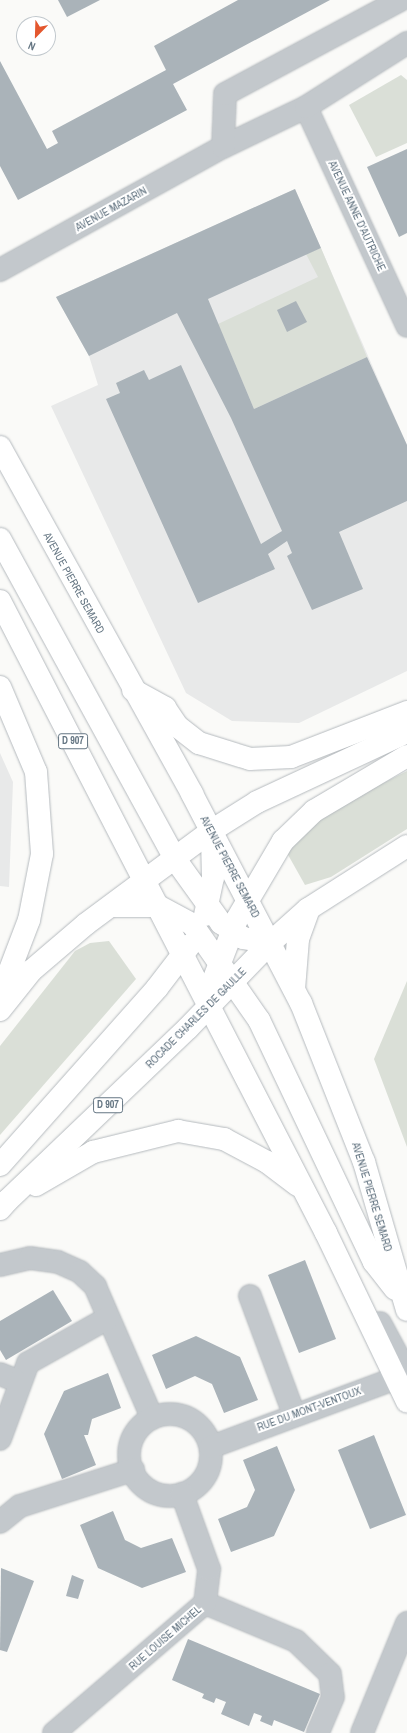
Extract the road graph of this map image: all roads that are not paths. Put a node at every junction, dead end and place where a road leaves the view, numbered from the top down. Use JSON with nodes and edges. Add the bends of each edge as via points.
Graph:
{"nodes":[{"id":1,"x":400,"y":0,"type":"edge"},
{"id":2,"x":407,"y":43,"type":"edge"},
{"id":3,"x":306,"y":107,"type":"junction"},
{"id":4,"x":223,"y":147,"type":"junction"},
{"id":5,"x":0,"y":270,"type":"edge"},
{"id":6,"x":407,"y":326,"type":"edge"},
{"id":7,"x":0,"y":447,"type":"edge"},
{"id":8,"x":0,"y":539,"type":"edge"},
{"id":9,"x":0,"y":601,"type":"edge"},
{"id":10,"x":0,"y":686,"type":"edge"},
{"id":11,"x":133,"y":690,"type":"junction"},
{"id":12,"x":407,"y":712,"type":"edge"},
{"id":13,"x":407,"y":732,"type":"edge"},
{"id":14,"x":407,"y":756,"type":"edge"},
{"id":15,"x":211,"y":831,"type":"junction"},
{"id":16,"x":407,"y":846,"type":"edge"},
{"id":17,"x":176,"y":859,"type":"junction"},
{"id":18,"x":146,"y":882,"type":"junction"},
{"id":19,"x":246,"y":898,"type":"junction"},
{"id":20,"x":113,"y":906,"type":"junction"},
{"id":21,"x":158,"y":906,"type":"junction"},
{"id":22,"x":208,"y":907,"type":"junction"},
{"id":23,"x":308,"y":909,"type":"junction"},
{"id":24,"x":197,"y":931,"type":"junction"},
{"id":25,"x":231,"y":932,"type":"junction"},
{"id":26,"x":270,"y":943,"type":"junction"},
{"id":27,"x":182,"y":957,"type":"junction"},
{"id":28,"x":220,"y":962,"type":"junction"},
{"id":29,"x":234,"y":982,"type":"junction"},
{"id":30,"x":294,"y":990,"type":"junction"},
{"id":31,"x":0,"y":996,"type":"edge"},
{"id":32,"x":209,"y":1008,"type":"junction"},
{"id":33,"x":0,"y":1010,"type":"edge"},
{"id":34,"x":0,"y":1166,"type":"edge"},
{"id":35,"x":304,"y":1190,"type":"junction"},
{"id":36,"x":3,"y":1205,"type":"edge"},
{"id":37,"x":0,"y":1265,"type":"edge"},
{"id":38,"x":250,"y":1296,"type":"dead end"},
{"id":39,"x":405,"y":1305,"type":"edge"},
{"id":40,"x":108,"y":1318,"type":"junction"},
{"id":41,"x":0,"y":1374,"type":"edge"},
{"id":42,"x":403,"y":1375,"type":"edge"},
{"id":43,"x":20,"y":1382,"type":"junction"},
{"id":44,"x":407,"y":1401,"type":"edge"},
{"id":45,"x":294,"y":1414,"type":"junction"},
{"id":46,"x":152,"y":1418,"type":"junction"},
{"id":47,"x":0,"y":1439,"type":"edge"},
{"id":48,"x":210,"y":1446,"type":"junction"},
{"id":49,"x":133,"y":1470,"type":"junction"},
{"id":50,"x":182,"y":1494,"type":"junction"},
{"id":51,"x":0,"y":1522,"type":"edge"},
{"id":52,"x":205,"y":1603,"type":"junction"},
{"id":53,"x":405,"y":1638,"type":"edge"},
{"id":54,"x":58,"y":1732,"type":"edge"},
{"id":55,"x":318,"y":1733,"type":"edge"},
{"id":56,"x":362,"y":1733,"type":"edge"}],
"edges":[{"from":1,"to":4,"type":"street","via":[[225,94]]},
{"from":2,"to":3,"type":"street","name":"AVENUE MAZARIN"},
{"from":3,"to":4,"type":"street","name":"AVENUE MAZARIN"},
{"from":3,"to":6,"type":"street","name":"AVENUE ANNE D'AUTRICHE"},
{"from":4,"to":5,"type":"street","name":"AVENUE MAZARIN"},
{"from":7,"to":11,"type":"main road","name":"AVENUE PIERRE SEMARD"},
{"from":8,"to":17,"type":"main road"},
{"from":9,"to":18,"type":"main road","number":"D 907"},
{"from":10,"to":31,"type":"main road","via":[[36,772],[42,854],[29,920]]},
{"from":11,"to":12,"type":"main road","via":[[166,708],[177,726],[199,743],[250,759],[291,757]]},
{"from":11,"to":15,"type":"main road","name":"AVENUE PIERRE SEMARD"},
{"from":13,"to":15,"type":"main road","via":[[257,802]]},
{"from":14,"to":19,"type":"main road","via":[[314,811],[283,841]]},
{"from":15,"to":17,"type":"main road"},
{"from":15,"to":19,"type":"main road","name":"AVENUE PIERRE SEMARD"},
{"from":15,"to":22,"type":"main road","via":[[214,858]]},
{"from":16,"to":23,"type":"main road","name":"ROCADE CHARLES DE GAULLE"},
{"from":17,"to":18,"type":"main road"},
{"from":17,"to":22,"type":"main road"},
{"from":18,"to":20,"type":"main road"},
{"from":18,"to":21,"type":"main road","number":"D 907"},
{"from":19,"to":25,"type":"main road"},
{"from":19,"to":26,"type":"main road","name":"AVENUE PIERRE SEMARD"},
{"from":20,"to":21,"type":"main road"},
{"from":20,"to":33,"type":"main road","via":[[31,971]]},
{"from":21,"to":24,"type":"main road","via":[[177,914]]},
{"from":21,"to":27,"type":"main road","number":"D 907"},
{"from":22,"to":24,"type":"main road"},
{"from":22,"to":25,"type":"main road"},
{"from":23,"to":26,"type":"main road","name":"ROCADE CHARLES DE GAULLE","number":"D 907"},
{"from":23,"to":30,"type":"main road","via":[[298,940]]},
{"from":24,"to":27,"type":"main road"},
{"from":24,"to":28,"type":"main road"},
{"from":25,"to":26,"type":"main road"},
{"from":25,"to":28,"type":"main road"},
{"from":26,"to":29,"type":"main road","name":"ROCADE CHARLES DE GAULLE","number":"D 907"},
{"from":26,"to":30,"type":"main road","name":"AVENUE PIERRE SEMARD"},
{"from":27,"to":32,"type":"main road","number":"D 907"},
{"from":27,"to":34,"type":"main road"},
{"from":28,"to":29,"type":"main road"},
{"from":28,"to":32,"type":"main road"},
{"from":29,"to":32,"type":"main road","name":"ROCADE CHARLES DE GAULLE","number":"D 907"},
{"from":29,"to":39,"type":"main road","via":[[266,1034],[374,1262]]},
{"from":30,"to":39,"type":"main road","name":"AVENUE PIERRE SEMARD","via":[[364,1162]]},
{"from":32,"to":35,"type":"main road"},
{"from":32,"to":36,"type":"main road","name":"ROCADE CHARLES DE GAULLE","number":"D 907"},
{"from":35,"to":36,"type":"main road","via":[[267,1162],[238,1145],[206,1133],[178,1131],[93,1152]]},
{"from":35,"to":42,"type":"main road"},
{"from":37,"to":40,"type":"street","via":[[30,1258],[58,1262],[80,1272],[95,1286]]},
{"from":38,"to":45,"type":"street"},
{"from":40,"to":43,"type":"street","via":[[28,1363]]},
{"from":40,"to":46,"type":"street"},
{"from":41,"to":43,"type":"street"},
{"from":42,"to":44,"type":"main road"},
{"from":42,"to":45,"type":"street","name":"RUE DU MONT-VENTOUX"},
{"from":43,"to":47,"type":"street"},
{"from":45,"to":48,"type":"street","name":"RUE DU MONT-VENTOUX"},
{"from":46,"to":48,"type":"street","via":[[177,1415],[188,1418],[198,1425]]},
{"from":46,"to":49,"type":"street","via":[[134,1437],[130,1450]]},
{"from":48,"to":50,"type":"street","via":[[208,1471],[202,1481]]},
{"from":49,"to":50,"type":"street","via":[[144,1486],[155,1493]]},
{"from":49,"to":51,"type":"street","via":[[20,1506]]},
{"from":50,"to":52,"type":"street","name":"RUE LOUISE MICHEL","via":[[209,1569]]},
{"from":52,"to":54,"type":"street","name":"RUE LOUISE MICHEL"},
{"from":52,"to":55,"type":"street","via":[[296,1641],[330,1674],[333,1697]]},
{"from":53,"to":56,"type":"street"}]}
